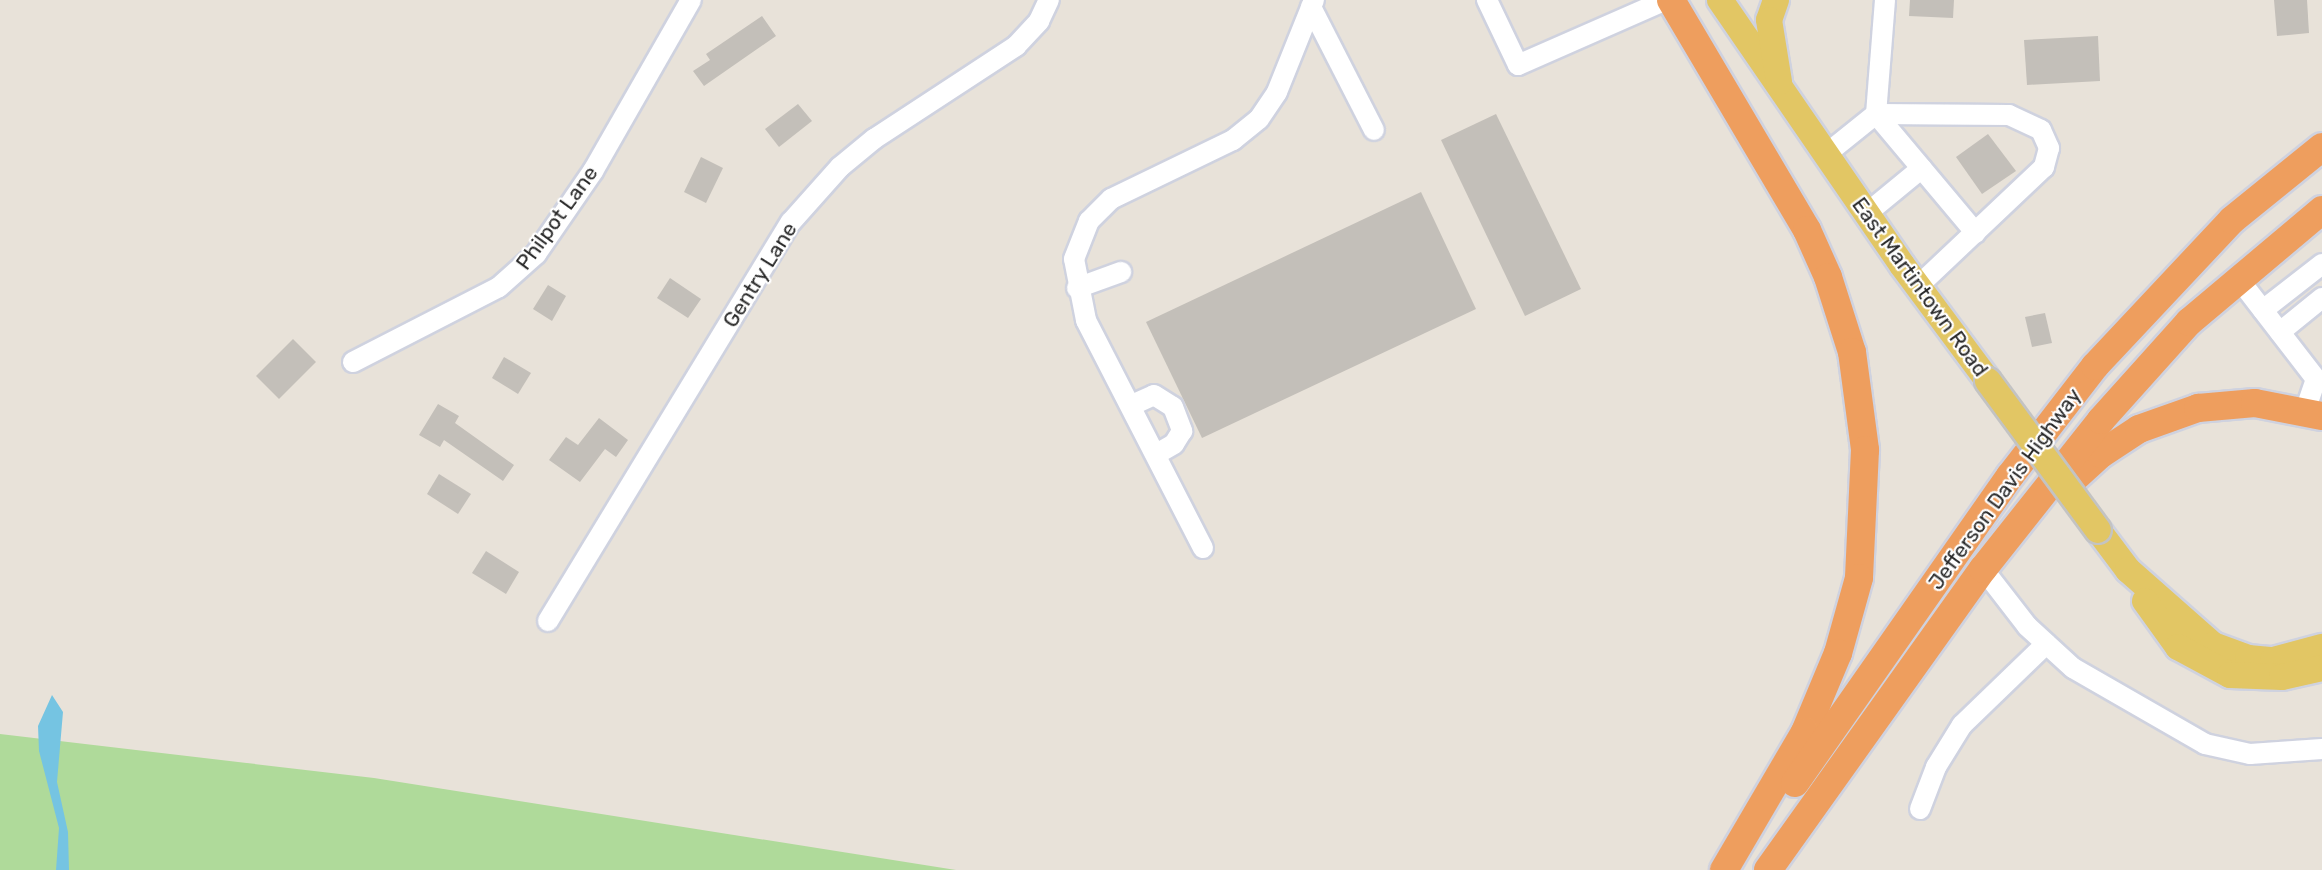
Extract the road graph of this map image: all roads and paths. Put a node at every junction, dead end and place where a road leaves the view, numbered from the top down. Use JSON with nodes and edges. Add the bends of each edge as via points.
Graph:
{"nodes":[{"id":1,"x":691,"y":0,"type":"edge"},
{"id":2,"x":1049,"y":0,"type":"edge"},
{"id":3,"x":1487,"y":0,"type":"edge"},
{"id":4,"x":1666,"y":0,"type":"edge"},
{"id":5,"x":1671,"y":0,"type":"edge"},
{"id":6,"x":1720,"y":0,"type":"edge"},
{"id":7,"x":1776,"y":0,"type":"edge"},
{"id":8,"x":1886,"y":0,"type":"edge"},
{"id":9,"x":1313,"y":3,"type":"edge"},
{"id":10,"x":1781,"y":92,"type":"junction"},
{"id":11,"x":1876,"y":114,"type":"junction"},
{"id":12,"x":1374,"y":130,"type":"dead end"},
{"id":13,"x":2318,"y":148,"type":"edge"},
{"id":14,"x":1825,"y":155,"type":"junction"},
{"id":15,"x":1922,"y":168,"type":"junction"},
{"id":16,"x":2322,"y":210,"type":"edge"},
{"id":17,"x":1866,"y":214,"type":"junction"},
{"id":18,"x":1976,"y":233,"type":"junction"},
{"id":19,"x":2322,"y":264,"type":"edge"},
{"id":20,"x":1121,"y":272,"type":"dead end"},
{"id":21,"x":2238,"y":278,"type":"junction"},
{"id":22,"x":1918,"y":286,"type":"junction"},
{"id":23,"x":1077,"y":288,"type":"junction"},
{"id":24,"x":2322,"y":298,"type":"edge"},
{"id":25,"x":2263,"y":310,"type":"junction"},
{"id":26,"x":2280,"y":332,"type":"junction"},
{"id":27,"x":353,"y":362,"type":"dead end"},
{"id":28,"x":2319,"y":376,"type":"edge"},
{"id":29,"x":1132,"y":405,"type":"junction"},
{"id":30,"x":2313,"y":414,"type":"edge"},
{"id":31,"x":1157,"y":454,"type":"junction"},
{"id":32,"x":1203,"y":548,"type":"dead end"},
{"id":33,"x":1985,"y":566,"type":"junction"},
{"id":34,"x":2128,"y":570,"type":"junction"},
{"id":35,"x":548,"y":621,"type":"dead end"},
{"id":36,"x":2046,"y":644,"type":"junction"},
{"id":37,"x":2322,"y":646,"type":"edge"},
{"id":38,"x":2322,"y":668,"type":"edge"},
{"id":39,"x":2322,"y":749,"type":"edge"},
{"id":40,"x":1920,"y":809,"type":"dead end"},
{"id":41,"x":1724,"y":870,"type":"edge"},
{"id":42,"x":1734,"y":870,"type":"edge"},
{"id":43,"x":1768,"y":870,"type":"edge"}],
"edges":[{"from":1,"to":27,"type":"street","name":"Philpot Lane","via":[[592,171],[536,255],[499,287]]},
{"from":2,"to":35,"type":"street","name":"Gentry Lane","via":[[1039,21],[1016,46],[874,139],[840,166],[791,222]]},
{"from":3,"to":4,"type":"street","via":[[1518,65]]},
{"from":5,"to":41,"type":"highway","via":[[1807,230],[1828,277],[1856,371],[1865,450],[1859,578],[1838,652],[1805,732]]},
{"from":6,"to":10,"type":"main road","name":"East Martintown Road"},
{"from":7,"to":10,"type":"main road","via":[[1769,20]]},
{"from":8,"to":11,"type":"street"},
{"from":9,"to":12,"type":"street"},
{"from":9,"to":23,"type":"street","via":[[1276,92],[1259,119],[1233,140],[1168,168],[1099,209],[1076,250]]},
{"from":10,"to":14,"type":"main road","name":"East Martintown Road"},
{"from":11,"to":14,"type":"street"},
{"from":11,"to":15,"type":"street"},
{"from":11,"to":18,"type":"street","via":[[2009,115],[2041,130],[2049,148],[2044,167]]},
{"from":13,"to":42,"type":"highway","name":"Jefferson Davis Highway","via":[[2193,258],[2095,366],[2010,476]]},
{"from":14,"to":17,"type":"main road","name":"East Martintown Road"},
{"from":15,"to":17,"type":"street"},
{"from":15,"to":18,"type":"street"},
{"from":16,"to":21,"type":"highway","name":"Jefferson Davis Highway"},
{"from":17,"to":22,"type":"main road","name":"East Martintown Road"},
{"from":18,"to":22,"type":"street"},
{"from":19,"to":25,"type":"street"},
{"from":20,"to":23,"type":"street"},
{"from":21,"to":25,"type":"street"},
{"from":21,"to":33,"type":"highway","name":"Jefferson Davis Highway","via":[[2144,370]]},
{"from":22,"to":34,"type":"main road","name":"East Martintown Road","bridge":true},
{"from":23,"to":29,"type":"street","via":[[1086,320]]},
{"from":24,"to":26,"type":"street"},
{"from":25,"to":26,"type":"street"},
{"from":26,"to":28,"type":"street"},
{"from":28,"to":30,"type":"street"},
{"from":29,"to":31,"type":"street"},
{"from":29,"to":31,"type":"street","via":[[1154,395],[1173,407],[1182,431],[1174,444]]},
{"from":30,"to":33,"type":"highway","via":[[2276,404],[2229,404],[2175,415],[2139,429],[2077,474],[2034,522]]},
{"from":31,"to":32,"type":"street"},
{"from":33,"to":36,"type":"street"},
{"from":33,"to":43,"type":"highway","name":"Jefferson Davis Highway"},
{"from":34,"to":37,"type":"main road","name":"East Martintown Road","via":[[2213,645],[2248,658],[2272,660]]},
{"from":34,"to":38,"type":"main road","name":"East Martintown Road","via":[[2155,619],[2195,660],[2255,679]]},
{"from":36,"to":39,"type":"street","via":[[2073,668],[2205,744],[2250,754]]},
{"from":36,"to":40,"type":"street","via":[[1962,725],[1936,767]]}]}
